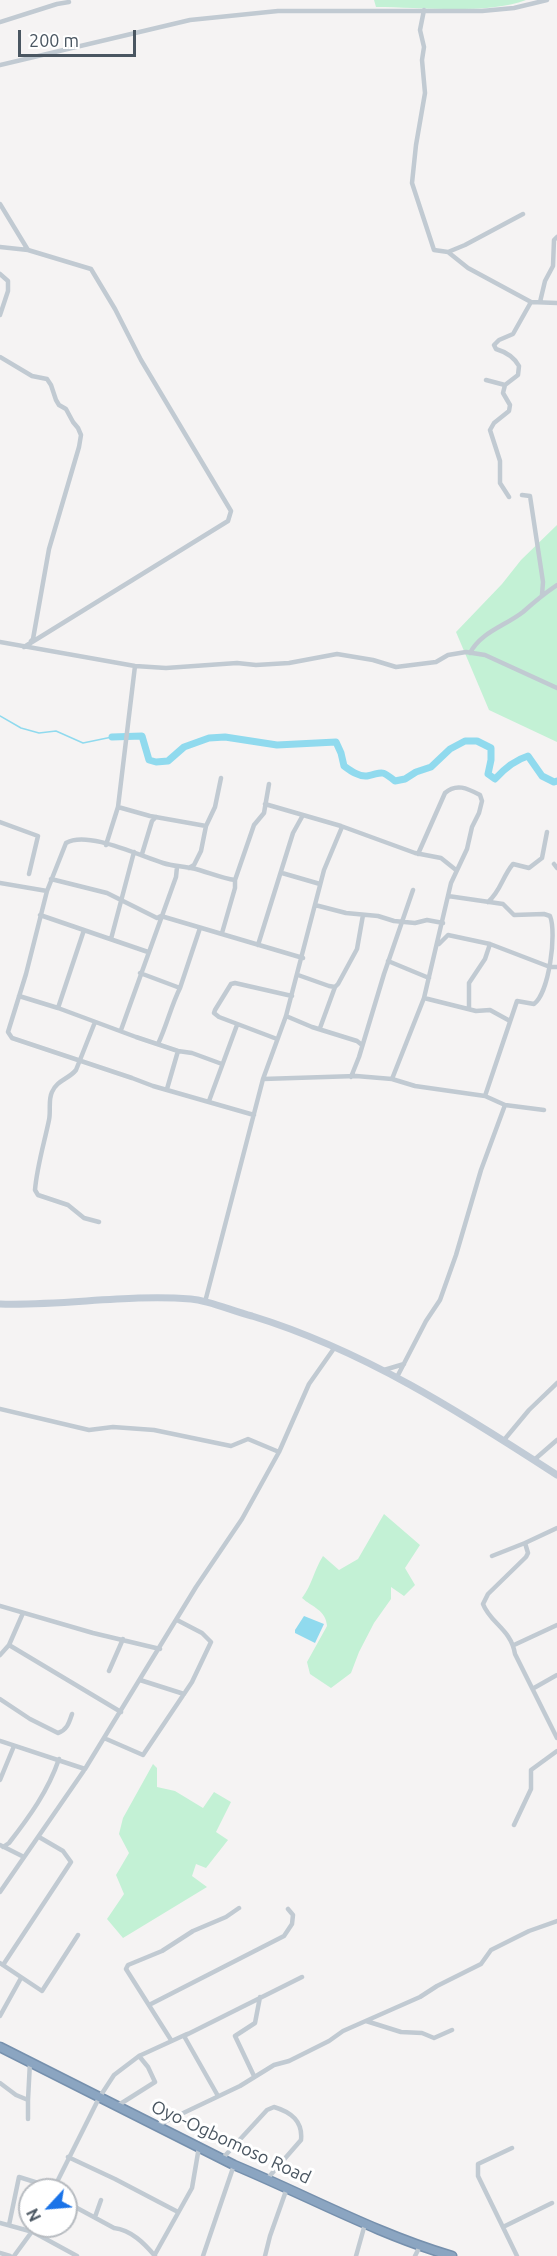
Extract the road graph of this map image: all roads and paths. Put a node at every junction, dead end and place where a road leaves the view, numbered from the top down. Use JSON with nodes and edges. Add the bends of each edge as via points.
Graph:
{"nodes":[{"id":1,"x":547,"y":0,"type":"edge"},
{"id":2,"x":69,"y":2,"type":"dead end"},
{"id":3,"x":424,"y":10,"type":"junction"},
{"id":4,"x":0,"y":22,"type":"edge"},
{"id":5,"x":0,"y":65,"type":"edge"},
{"id":6,"x":0,"y":204,"type":"edge"},
{"id":7,"x":523,"y":214,"type":"dead end"},
{"id":8,"x":557,"y":237,"type":"edge"},
{"id":9,"x":0,"y":247,"type":"edge"},
{"id":10,"x":28,"y":250,"type":"junction"},
{"id":11,"x":448,"y":252,"type":"junction"},
{"id":12,"x":0,"y":274,"type":"edge"},
{"id":13,"x":531,"y":302,"type":"junction"},
{"id":14,"x":540,"y":302,"type":"junction"},
{"id":15,"x":557,"y":303,"type":"edge"},
{"id":16,"x":0,"y":315,"type":"edge"},
{"id":17,"x":0,"y":357,"type":"edge"},
{"id":18,"x":486,"y":380,"type":"dead end"},
{"id":19,"x":505,"y":385,"type":"junction"},
{"id":20,"x":522,"y":495,"type":"dead end"},
{"id":21,"x":509,"y":497,"type":"dead end"},
{"id":22,"x":557,"y":585,"type":"edge"},
{"id":23,"x":542,"y":595,"type":"junction"},
{"id":24,"x":0,"y":642,"type":"edge"},
{"id":25,"x":24,"y":647,"type":"junction"},
{"id":26,"x":470,"y":652,"type":"junction"},
{"id":27,"x":135,"y":666,"type":"junction"},
{"id":28,"x":557,"y":688,"type":"edge"},
{"id":29,"x":221,"y":778,"type":"dead end"},
{"id":30,"x":269,"y":784,"type":"dead end"},
{"id":31,"x":265,"y":804,"type":"junction"},
{"id":32,"x":118,"y":807,"type":"junction"},
{"id":33,"x":303,"y":815,"type":"junction"},
{"id":34,"x":153,"y":818,"type":"junction"},
{"id":35,"x":0,"y":822,"type":"edge"},
{"id":36,"x":206,"y":826,"type":"junction"},
{"id":37,"x":342,"y":827,"type":"junction"},
{"id":38,"x":547,"y":832,"type":"dead end"},
{"id":39,"x":106,"y":845,"type":"junction"},
{"id":40,"x":134,"y":852,"type":"junction"},
{"id":41,"x":142,"y":854,"type":"junction"},
{"id":42,"x":418,"y":854,"type":"junction"},
{"id":43,"x":177,"y":867,"type":"junction"},
{"id":44,"x":193,"y":867,"type":"junction"},
{"id":45,"x":456,"y":870,"type":"junction"},
{"id":46,"x":282,"y":873,"type":"junction"},
{"id":47,"x":29,"y":874,"type":"dead end"},
{"id":48,"x":51,"y":879,"type":"junction"},
{"id":49,"x":236,"y":880,"type":"junction"},
{"id":50,"x":0,"y":883,"type":"edge"},
{"id":51,"x":320,"y":885,"type":"junction"},
{"id":52,"x":413,"y":890,"type":"dead end"},
{"id":53,"x":47,"y":891,"type":"junction"},
{"id":54,"x":448,"y":896,"type":"junction"},
{"id":55,"x":121,"y":900,"type":"junction"},
{"id":56,"x":489,"y":902,"type":"junction"},
{"id":57,"x":315,"y":905,"type":"junction"},
{"id":58,"x":557,"y":914,"type":"edge"},
{"id":59,"x":40,"y":915,"type":"junction"},
{"id":60,"x":363,"y":915,"type":"junction"},
{"id":61,"x":161,"y":916,"type":"junction"},
{"id":62,"x":550,"y":916,"type":"junction"},
{"id":63,"x":402,"y":922,"type":"junction"},
{"id":64,"x":443,"y":922,"type":"junction"},
{"id":65,"x":557,"y":922,"type":"edge"},
{"id":66,"x":200,"y":928,"type":"junction"},
{"id":67,"x":84,"y":930,"type":"junction"},
{"id":68,"x":554,"y":932,"type":"junction"},
{"id":69,"x":222,"y":933,"type":"junction"},
{"id":70,"x":111,"y":939,"type":"junction"},
{"id":71,"x":490,"y":944,"type":"junction"},
{"id":72,"x":258,"y":945,"type":"junction"},
{"id":73,"x":437,"y":946,"type":"junction"},
{"id":74,"x":148,"y":952,"type":"junction"},
{"id":75,"x":303,"y":958,"type":"junction"},
{"id":76,"x":388,"y":961,"type":"junction"},
{"id":77,"x":550,"y":967,"type":"junction"},
{"id":78,"x":557,"y":967,"type":"edge"},
{"id":79,"x":141,"y":973,"type":"junction"},
{"id":80,"x":298,"y":975,"type":"junction"},
{"id":81,"x":429,"y":978,"type":"junction"},
{"id":82,"x":335,"y":987,"type":"junction"},
{"id":83,"x":180,"y":988,"type":"junction"},
{"id":84,"x":19,"y":996,"type":"junction"},
{"id":85,"x":292,"y":996,"type":"junction"},
{"id":86,"x":424,"y":998,"type":"junction"},
{"id":87,"x":58,"y":1008,"type":"junction"},
{"id":88,"x":469,"y":1009,"type":"junction"},
{"id":89,"x":286,"y":1016,"type":"junction"},
{"id":90,"x":510,"y":1021,"type":"junction"},
{"id":91,"x":95,"y":1022,"type":"junction"},
{"id":92,"x":237,"y":1025,"type":"junction"},
{"id":93,"x":320,"y":1029,"type":"junction"},
{"id":94,"x":120,"y":1030,"type":"junction"},
{"id":95,"x":277,"y":1040,"type":"junction"},
{"id":96,"x":361,"y":1042,"type":"junction"},
{"id":97,"x":158,"y":1044,"type":"junction"},
{"id":98,"x":178,"y":1051,"type":"junction"},
{"id":99,"x":80,"y":1060,"type":"junction"},
{"id":100,"x":222,"y":1064,"type":"junction"},
{"id":101,"x":351,"y":1077,"type":"junction"},
{"id":102,"x":263,"y":1079,"type":"junction"},
{"id":103,"x":392,"y":1079,"type":"junction"},
{"id":104,"x":167,"y":1089,"type":"junction"},
{"id":105,"x":485,"y":1096,"type":"junction"},
{"id":106,"x":209,"y":1101,"type":"junction"},
{"id":107,"x":506,"y":1105,"type":"junction"},
{"id":108,"x":544,"y":1110,"type":"dead end"},
{"id":109,"x":254,"y":1114,"type":"junction"},
{"id":110,"x":99,"y":1222,"type":"dead end"},
{"id":111,"x":205,"y":1302,"type":"junction"},
{"id":112,"x":0,"y":1304,"type":"edge"},
{"id":113,"x":335,"y":1347,"type":"junction"},
{"id":114,"x":404,"y":1364,"type":"junction"},
{"id":115,"x":384,"y":1370,"type":"junction"},
{"id":116,"x":398,"y":1377,"type":"junction"},
{"id":117,"x":557,"y":1383,"type":"edge"},
{"id":118,"x":0,"y":1409,"type":"edge"},
{"id":119,"x":504,"y":1440,"type":"junction"},
{"id":120,"x":557,"y":1440,"type":"edge"},
{"id":121,"x":279,"y":1452,"type":"junction"},
{"id":122,"x":534,"y":1460,"type":"junction"},
{"id":123,"x":557,"y":1475,"type":"edge"},
{"id":124,"x":557,"y":1528,"type":"edge"},
{"id":125,"x":525,"y":1543,"type":"junction"},
{"id":126,"x":492,"y":1556,"type":"dead end"},
{"id":127,"x":0,"y":1606,"type":"edge"},
{"id":128,"x":23,"y":1613,"type":"junction"},
{"id":129,"x":177,"y":1620,"type":"junction"},
{"id":130,"x":557,"y":1625,"type":"edge"},
{"id":131,"x":123,"y":1639,"type":"junction"},
{"id":132,"x":9,"y":1645,"type":"junction"},
{"id":133,"x":514,"y":1645,"type":"junction"},
{"id":134,"x":160,"y":1648,"type":"junction"},
{"id":135,"x":0,"y":1655,"type":"edge"},
{"id":136,"x":109,"y":1671,"type":"dead end"},
{"id":137,"x":557,"y":1675,"type":"edge"},
{"id":138,"x":140,"y":1680,"type":"junction"},
{"id":139,"x":534,"y":1688,"type":"junction"},
{"id":140,"x":184,"y":1695,"type":"junction"},
{"id":141,"x":0,"y":1699,"type":"edge"},
{"id":142,"x":121,"y":1712,"type":"junction"},
{"id":143,"x":72,"y":1714,"type":"dead end"},
{"id":144,"x":104,"y":1738,"type":"junction"},
{"id":145,"x":557,"y":1738,"type":"edge"},
{"id":146,"x":0,"y":1741,"type":"edge"},
{"id":147,"x":14,"y":1746,"type":"junction"},
{"id":148,"x":557,"y":1750,"type":"edge"},
{"id":149,"x":59,"y":1759,"type":"junction"},
{"id":150,"x":85,"y":1769,"type":"junction"},
{"id":151,"x":0,"y":1780,"type":"edge"},
{"id":152,"x":514,"y":1825,"type":"dead end"},
{"id":153,"x":39,"y":1837,"type":"junction"},
{"id":154,"x":2,"y":1846,"type":"edge"},
{"id":155,"x":24,"y":1857,"type":"junction"},
{"id":156,"x":0,"y":1892,"type":"edge"},
{"id":157,"x":239,"y":1908,"type":"dead end"},
{"id":158,"x":288,"y":1909,"type":"dead end"},
{"id":159,"x":557,"y":1921,"type":"edge"},
{"id":160,"x":78,"y":1935,"type":"dead end"},
{"id":161,"x":1,"y":1964,"type":"edge"},
{"id":162,"x":302,"y":1977,"type":"dead end"},
{"id":163,"x":21,"y":1978,"type":"junction"},
{"id":164,"x":260,"y":1997,"type":"junction"},
{"id":165,"x":149,"y":2006,"type":"junction"},
{"id":166,"x":0,"y":2016,"type":"edge"},
{"id":167,"x":366,"y":2021,"type":"junction"},
{"id":168,"x":452,"y":2030,"type":"dead end"},
{"id":169,"x":187,"y":2034,"type":"junction"},
{"id":170,"x":171,"y":2040,"type":"junction"},
{"id":171,"x":0,"y":2047,"type":"edge"},
{"id":172,"x":139,"y":2056,"type":"junction"},
{"id":173,"x":30,"y":2062,"type":"junction"},
{"id":174,"x":254,"y":2076,"type":"junction"},
{"id":175,"x":0,"y":2083,"type":"edge"},
{"id":176,"x":218,"y":2096,"type":"junction"},
{"id":177,"x":99,"y":2098,"type":"junction"},
{"id":178,"x":28,"y":2100,"type":"junction"},
{"id":179,"x":117,"y":2106,"type":"junction"},
{"id":180,"x":28,"y":2119,"type":"dead end"},
{"id":181,"x":156,"y":2126,"type":"junction"},
{"id":182,"x":199,"y":2147,"type":"junction"},
{"id":183,"x":512,"y":2148,"type":"dead end"},
{"id":184,"x":68,"y":2157,"type":"junction"},
{"id":185,"x":222,"y":2159,"type":"junction"},
{"id":186,"x":234,"y":2165,"type":"junction"},
{"id":187,"x":58,"y":2178,"type":"edge"},
{"id":188,"x":267,"y":2178,"type":"junction"},
{"id":189,"x":18,"y":2182,"type":"edge"},
{"id":190,"x":287,"y":2188,"type":"junction"},
{"id":191,"x":101,"y":2200,"type":"dead end"},
{"id":192,"x":552,"y":2203,"type":"dead end"},
{"id":193,"x":78,"y":2208,"type":"edge"},
{"id":194,"x":178,"y":2212,"type":"junction"},
{"id":195,"x":95,"y":2217,"type":"junction"},
{"id":196,"x":366,"y":2222,"type":"junction"},
{"id":197,"x":0,"y":2223,"type":"edge"},
{"id":198,"x":9,"y":2225,"type":"junction"},
{"id":199,"x":503,"y":2227,"type":"junction"},
{"id":200,"x":18,"y":2228,"type":"edge"},
{"id":201,"x":28,"y":2238,"type":"edge"},
{"id":202,"x":44,"y":2238,"type":"edge"},
{"id":203,"x":420,"y":2246,"type":"junction"},
{"id":204,"x":0,"y":2253,"type":"edge"},
{"id":205,"x":12,"y":2256,"type":"edge"},
{"id":206,"x":77,"y":2256,"type":"edge"},
{"id":207,"x":154,"y":2256,"type":"edge"},
{"id":208,"x":203,"y":2256,"type":"edge"},
{"id":209,"x":265,"y":2256,"type":"edge"},
{"id":210,"x":356,"y":2256,"type":"edge"},
{"id":211,"x":415,"y":2256,"type":"edge"},
{"id":212,"x":452,"y":2256,"type":"edge"},
{"id":213,"x":517,"y":2256,"type":"edge"}],
"edges":[{"from":1,"to":3,"type":"street","via":[[482,11]]},
{"from":2,"to":4,"type":"street"},
{"from":3,"to":5,"type":"street","via":[[278,11],[190,20]]},
{"from":3,"to":11,"type":"street","via":[[420,30],[425,93],[412,183],[434,250]]},
{"from":6,"to":10,"type":"street"},
{"from":7,"to":11,"type":"street"},
{"from":8,"to":14,"type":"street"},
{"from":9,"to":10,"type":"street"},
{"from":10,"to":25,"type":"street","via":[[91,269],[231,511],[228,521]]},
{"from":11,"to":13,"type":"street","via":[[468,268]]},
{"from":12,"to":16,"type":"street","via":[[8,281],[8,291]]},
{"from":13,"to":14,"type":"street"},
{"from":13,"to":19,"type":"street","via":[[513,334],[494,345],[519,366],[515,379]]},
{"from":14,"to":15,"type":"street"},
{"from":17,"to":25,"type":"street","via":[[32,376],[47,380],[81,435],[49,549],[33,639]]},
{"from":18,"to":19,"type":"street"},
{"from":19,"to":21,"type":"street","via":[[502,393],[510,405],[509,411],[490,430],[500,461],[500,483]]},
{"from":20,"to":23,"type":"street","via":[[530,496]]},
{"from":22,"to":23,"type":"street"},
{"from":23,"to":26,"type":"street","via":[[479,640]]},
{"from":24,"to":25,"type":"street"},
{"from":25,"to":27,"type":"street"},
{"from":26,"to":27,"type":"street","via":[[448,655],[436,662],[396,667],[337,654],[256,665]]},
{"from":26,"to":28,"type":"street"},
{"from":27,"to":32,"type":"street"},
{"from":29,"to":36,"type":"street"},
{"from":30,"to":31,"type":"street"},
{"from":31,"to":33,"type":"street"},
{"from":31,"to":49,"type":"street"},
{"from":32,"to":34,"type":"street"},
{"from":32,"to":39,"type":"street"},
{"from":33,"to":37,"type":"street"},
{"from":33,"to":46,"type":"street","via":[[293,833]]},
{"from":34,"to":36,"type":"street"},
{"from":34,"to":41,"type":"street"},
{"from":35,"to":47,"type":"street","via":[[38,836]]},
{"from":36,"to":44,"type":"street"},
{"from":37,"to":42,"type":"street"},
{"from":37,"to":51,"type":"street"},
{"from":38,"to":56,"type":"street","via":[[542,858],[529,868],[513,864],[498,894]]},
{"from":39,"to":40,"type":"street"},
{"from":39,"to":48,"type":"street","via":[[81,838],[66,843]]},
{"from":40,"to":41,"type":"street"},
{"from":40,"to":55,"type":"street"},
{"from":41,"to":43,"type":"street"},
{"from":42,"to":45,"type":"street","via":[[441,858]]},
{"from":42,"to":45,"type":"street","via":[[444,794],[457,786],[477,793],[482,801],[479,813]]},
{"from":43,"to":44,"type":"street"},
{"from":43,"to":61,"type":"street"},
{"from":44,"to":49,"type":"street"},
{"from":45,"to":54,"type":"street"},
{"from":46,"to":51,"type":"street"},
{"from":46,"to":72,"type":"street"},
{"from":48,"to":53,"type":"street"},
{"from":48,"to":55,"type":"street"},
{"from":49,"to":69,"type":"street"},
{"from":50,"to":53,"type":"street"},
{"from":51,"to":57,"type":"street"},
{"from":52,"to":63,"type":"street"},
{"from":53,"to":59,"type":"street"},
{"from":54,"to":56,"type":"street"},
{"from":54,"to":64,"type":"street"},
{"from":55,"to":61,"type":"street","via":[[152,917]]},
{"from":55,"to":70,"type":"street"},
{"from":56,"to":62,"type":"street","via":[[503,904],[514,915]]},
{"from":57,"to":60,"type":"street"},
{"from":57,"to":75,"type":"street"},
{"from":58,"to":62,"type":"street"},
{"from":59,"to":67,"type":"street"},
{"from":59,"to":84,"type":"street"},
{"from":60,"to":63,"type":"street"},
{"from":60,"to":82,"type":"street","via":[[357,949]]},
{"from":61,"to":66,"type":"street"},
{"from":61,"to":74,"type":"street"},
{"from":62,"to":68,"type":"street"},
{"from":63,"to":64,"type":"street"},
{"from":63,"to":76,"type":"street"},
{"from":64,"to":73,"type":"street"},
{"from":65,"to":68,"type":"street"},
{"from":66,"to":69,"type":"street"},
{"from":66,"to":83,"type":"street"},
{"from":67,"to":70,"type":"street"},
{"from":67,"to":87,"type":"street"},
{"from":68,"to":77,"type":"street"},
{"from":69,"to":72,"type":"street"},
{"from":70,"to":74,"type":"street"},
{"from":71,"to":73,"type":"street","via":[[448,935]]},
{"from":71,"to":77,"type":"street"},
{"from":71,"to":88,"type":"street","via":[[469,983]]},
{"from":72,"to":75,"type":"street"},
{"from":73,"to":81,"type":"street"},
{"from":74,"to":79,"type":"street"},
{"from":75,"to":80,"type":"street"},
{"from":76,"to":81,"type":"street"},
{"from":76,"to":96,"type":"street","via":[[374,1013]]},
{"from":77,"to":78,"type":"street"},
{"from":77,"to":90,"type":"street","via":[[538,1001],[517,1001]]},
{"from":79,"to":83,"type":"street"},
{"from":79,"to":94,"type":"street"},
{"from":80,"to":82,"type":"street"},
{"from":80,"to":85,"type":"street"},
{"from":81,"to":86,"type":"street"},
{"from":82,"to":93,"type":"street"},
{"from":83,"to":97,"type":"street"},
{"from":84,"to":87,"type":"street"},
{"from":84,"to":99,"type":"street","via":[[8,1032],[12,1038]]},
{"from":85,"to":89,"type":"street"},
{"from":85,"to":92,"type":"street","via":[[247,984],[231,984],[214,1013]]},
{"from":86,"to":88,"type":"street"},
{"from":86,"to":103,"type":"street"},
{"from":87,"to":91,"type":"street"},
{"from":88,"to":90,"type":"street","via":[[490,1010]]},
{"from":89,"to":93,"type":"street"},
{"from":89,"to":95,"type":"street"},
{"from":90,"to":105,"type":"street"},
{"from":91,"to":94,"type":"street"},
{"from":91,"to":99,"type":"street"},
{"from":92,"to":95,"type":"street"},
{"from":92,"to":100,"type":"street"},
{"from":93,"to":96,"type":"street"},
{"from":94,"to":97,"type":"street"},
{"from":95,"to":102,"type":"street"},
{"from":96,"to":101,"type":"street"},
{"from":97,"to":98,"type":"street"},
{"from":98,"to":100,"type":"street"},
{"from":98,"to":104,"type":"street"},
{"from":99,"to":104,"type":"street"},
{"from":99,"to":110,"type":"street","via":[[72,1075],[59,1082],[52,1092],[35,1190],[38,1195]]},
{"from":100,"to":106,"type":"street"},
{"from":101,"to":102,"type":"street"},
{"from":101,"to":103,"type":"street"},
{"from":102,"to":109,"type":"street"},
{"from":103,"to":105,"type":"street"},
{"from":104,"to":106,"type":"street"},
{"from":105,"to":107,"type":"street"},
{"from":106,"to":109,"type":"street"},
{"from":107,"to":108,"type":"street"},
{"from":107,"to":114,"type":"street","via":[[440,1300]]},
{"from":109,"to":111,"type":"street"},
{"from":111,"to":112,"type":"main road","via":[[145,1298]]},
{"from":111,"to":113,"type":"main road","via":[[301,1332]]},
{"from":113,"to":115,"type":"main road"},
{"from":113,"to":121,"type":"street","via":[[309,1384]]},
{"from":114,"to":115,"type":"street"},
{"from":114,"to":116,"type":"street"},
{"from":115,"to":116,"type":"main road"},
{"from":116,"to":119,"type":"main road"},
{"from":117,"to":119,"type":"street"},
{"from":118,"to":121,"type":"street","via":[[89,1430],[154,1430],[231,1446],[250,1439]]},
{"from":119,"to":122,"type":"main road"},
{"from":120,"to":122,"type":"street"},
{"from":121,"to":129,"type":"street"},
{"from":122,"to":123,"type":"main road"},
{"from":124,"to":125,"type":"street"},
{"from":125,"to":126,"type":"street"},
{"from":125,"to":133,"type":"street","via":[[526,1557],[488,1594],[483,1604]]},
{"from":127,"to":128,"type":"street"},
{"from":128,"to":131,"type":"street"},
{"from":128,"to":132,"type":"street"},
{"from":129,"to":134,"type":"street"},
{"from":129,"to":140,"type":"street","via":[[202,1633],[210,1642]]},
{"from":130,"to":133,"type":"street"},
{"from":131,"to":134,"type":"street"},
{"from":131,"to":136,"type":"street"},
{"from":132,"to":135,"type":"street"},
{"from":132,"to":142,"type":"street"},
{"from":133,"to":139,"type":"street"},
{"from":134,"to":138,"type":"street"},
{"from":137,"to":139,"type":"street"},
{"from":138,"to":140,"type":"street"},
{"from":138,"to":142,"type":"street"},
{"from":139,"to":145,"type":"street"},
{"from":140,"to":144,"type":"street","via":[[143,1755]]},
{"from":141,"to":143,"type":"street","via":[[58,1733],[69,1724]]},
{"from":142,"to":144,"type":"street"},
{"from":144,"to":150,"type":"street"},
{"from":146,"to":147,"type":"street"},
{"from":147,"to":149,"type":"street"},
{"from":147,"to":151,"type":"street"},
{"from":148,"to":152,"type":"street","via":[[531,1770],[531,1789]]},
{"from":149,"to":150,"type":"street"},
{"from":149,"to":154,"type":"street","via":[[38,1805],[9,1843]]},
{"from":150,"to":153,"type":"street"},
{"from":153,"to":155,"type":"street"},
{"from":153,"to":161,"type":"street","via":[[63,1851],[71,1862]]},
{"from":154,"to":155,"type":"street"},
{"from":155,"to":156,"type":"street"},
{"from":157,"to":165,"type":"street","via":[[162,1951],[128,1965],[126,1969]]},
{"from":158,"to":165,"type":"street","via":[[293,1915],[284,1936]]},
{"from":159,"to":167,"type":"street","via":[[491,1950],[481,1964]]},
{"from":160,"to":163,"type":"street","via":[[43,1990]]},
{"from":161,"to":163,"type":"street"},
{"from":162,"to":164,"type":"street"},
{"from":163,"to":166,"type":"street"},
{"from":164,"to":169,"type":"street"},
{"from":164,"to":174,"type":"street","via":[[255,2023],[235,2036]]},
{"from":165,"to":170,"type":"street"},
{"from":167,"to":168,"type":"street","via":[[434,2038]]},
{"from":167,"to":174,"type":"street"},
{"from":169,"to":170,"type":"street"},
{"from":169,"to":176,"type":"street","via":[[184,2036]]},
{"from":170,"to":172,"type":"street"},
{"from":171,"to":173,"type":"highway","name":"Oyo-Ogbomoso Road"},
{"from":172,"to":177,"type":"street","via":[[114,2075]]},
{"from":172,"to":179,"type":"street","via":[[155,2082]]},
{"from":173,"to":177,"type":"highway","name":"Oyo-Ogbomoso Road"},
{"from":173,"to":178,"type":"street"},
{"from":174,"to":176,"type":"street"},
{"from":175,"to":178,"type":"street"},
{"from":176,"to":181,"type":"street"},
{"from":177,"to":179,"type":"highway","name":"Oyo-Ogbomoso Road"},
{"from":177,"to":184,"type":"street"},
{"from":178,"to":180,"type":"street"},
{"from":179,"to":181,"type":"highway","name":"Oyo-Ogbomoso Road"},
{"from":181,"to":182,"type":"highway","name":"Oyo-Ogbomoso Road"},
{"from":182,"to":185,"type":"highway","name":"Oyo-Ogbomoso Road"},
{"from":182,"to":194,"type":"street","via":[[194,2182]]},
{"from":183,"to":199,"type":"street","via":[[478,2164],[477,2169]]},
{"from":184,"to":187,"type":"street"},
{"from":184,"to":194,"type":"street"},
{"from":185,"to":186,"type":"highway","name":"Oyo-Ogbomoso Road"},
{"from":185,"to":188,"type":"street","via":[[267,2110],[281,2109],[296,2119],[301,2140]]},
{"from":186,"to":188,"type":"highway","name":"Oyo-Ogbomoso Road"},
{"from":186,"to":208,"type":"street"},
{"from":188,"to":190,"type":"highway","name":"Oyo-Ogbomoso Road"},
{"from":189,"to":198,"type":"street"},
{"from":190,"to":196,"type":"highway","name":"Oyo-Ogbomoso Road"},
{"from":190,"to":209,"type":"street"},
{"from":191,"to":195,"type":"street"},
{"from":192,"to":199,"type":"street"},
{"from":193,"to":195,"type":"street"},
{"from":194,"to":207,"type":"street"},
{"from":195,"to":207,"type":"street","via":[[143,2242]]},
{"from":196,"to":203,"type":"highway","name":"Oyo-Ogbomoso Road"},
{"from":196,"to":210,"type":"street"},
{"from":197,"to":198,"type":"street"},
{"from":198,"to":200,"type":"street"},
{"from":199,"to":213,"type":"street"},
{"from":201,"to":205,"type":"street"},
{"from":202,"to":206,"type":"street"},
{"from":203,"to":211,"type":"street"},
{"from":203,"to":212,"type":"highway","name":"Oyo-Ogbomoso Road"},
{"from":204,"to":205,"type":"street"}]}
